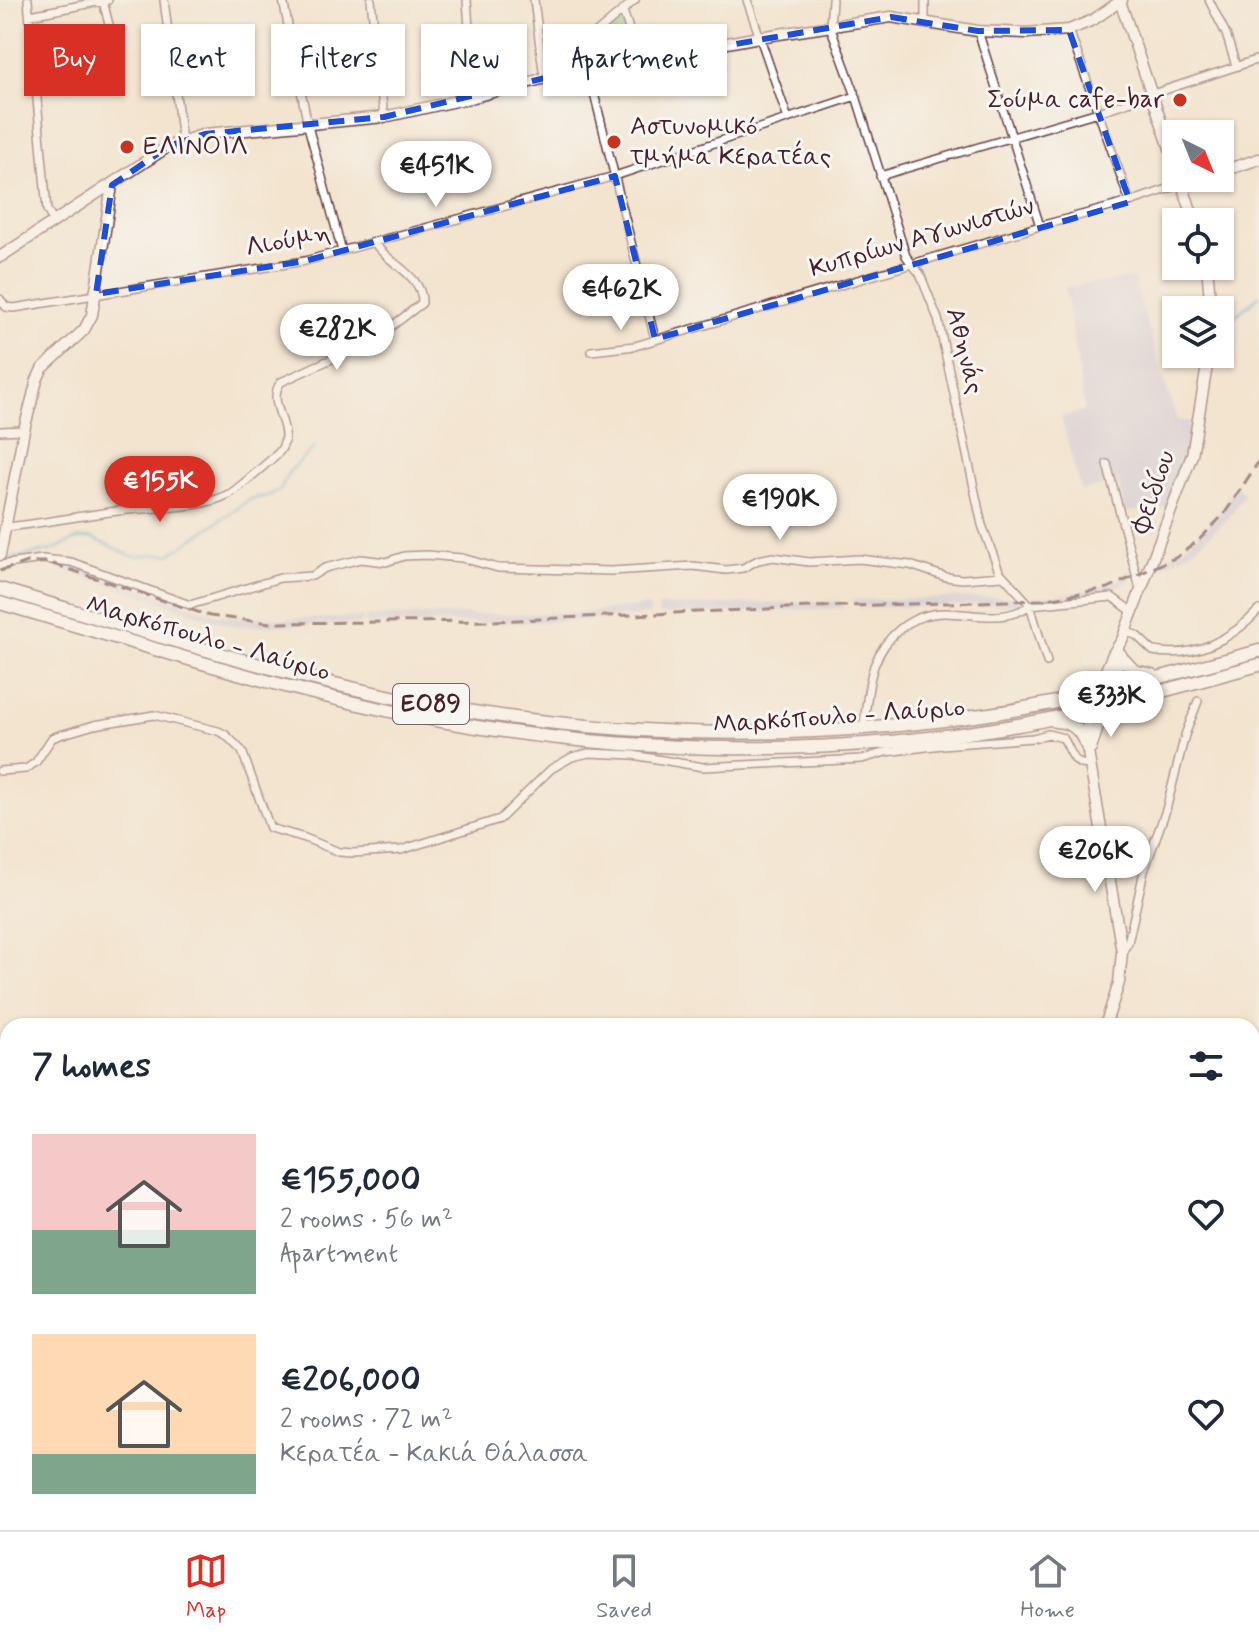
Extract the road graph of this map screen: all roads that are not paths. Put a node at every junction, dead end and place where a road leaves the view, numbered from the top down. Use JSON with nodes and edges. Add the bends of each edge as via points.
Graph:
{"nodes":[{"id":1,"x":28,"y":0,"type":"edge"},
{"id":2,"x":106,"y":0,"type":"edge"},
{"id":3,"x":164,"y":0,"type":"edge"},
{"id":4,"x":283,"y":0,"type":"edge"},
{"id":5,"x":371,"y":0,"type":"edge"},
{"id":6,"x":467,"y":0,"type":"edge"},
{"id":7,"x":534,"y":0,"type":"edge"},
{"id":8,"x":635,"y":0,"type":"edge"},
{"id":9,"x":747,"y":0,"type":"edge"},
{"id":10,"x":832,"y":0,"type":"edge"},
{"id":11,"x":925,"y":0,"type":"edge"},
{"id":12,"x":1121,"y":0,"type":"edge"},
{"id":13,"x":1209,"y":0,"type":"edge"},
{"id":14,"x":623,"y":11,"type":"junction"},
{"id":15,"x":30,"y":15,"type":"junction"},
{"id":16,"x":925,"y":22,"type":"junction"},
{"id":17,"x":111,"y":24,"type":"edge"},
{"id":18,"x":607,"y":24,"type":"edge"},
{"id":19,"x":627,"y":24,"type":"edge"},
{"id":20,"x":830,"y":26,"type":"junction"},
{"id":21,"x":1069,"y":30,"type":"junction"},
{"id":22,"x":978,"y":31,"type":"junction"},
{"id":23,"x":759,"y":37,"type":"junction"},
{"id":24,"x":727,"y":43,"type":"edge"},
{"id":25,"x":1259,"y":59,"type":"edge"},
{"id":26,"x":1236,"y":66,"type":"junction"},
{"id":27,"x":543,"y":70,"type":"edge"},
{"id":28,"x":543,"y":78,"type":"edge"},
{"id":29,"x":1153,"y":94,"type":"junction"},
{"id":30,"x":595,"y":96,"type":"edge"},
{"id":31,"x":856,"y":96,"type":"junction"},
{"id":32,"x":474,"y":97,"type":"junction"},
{"id":33,"x":1098,"y":112,"type":"junction"},
{"id":34,"x":384,"y":117,"type":"junction"},
{"id":35,"x":788,"y":119,"type":"junction"},
{"id":36,"x":1162,"y":122,"type":"edge"},
{"id":37,"x":308,"y":126,"type":"junction"},
{"id":38,"x":1012,"y":138,"type":"junction"},
{"id":39,"x":182,"y":141,"type":"junction"},
{"id":40,"x":1259,"y":159,"type":"edge"},
{"id":41,"x":1234,"y":167,"type":"edge"},
{"id":42,"x":615,"y":176,"type":"junction"},
{"id":43,"x":880,"y":176,"type":"junction"},
{"id":44,"x":112,"y":185,"type":"junction"},
{"id":45,"x":1162,"y":189,"type":"edge"},
{"id":46,"x":1130,"y":202,"type":"junction"},
{"id":47,"x":54,"y":223,"type":"junction"},
{"id":48,"x":1040,"y":226,"type":"junction"},
{"id":49,"x":374,"y":242,"type":"junction"},
{"id":50,"x":342,"y":251,"type":"junction"},
{"id":51,"x":0,"y":257,"type":"edge"},
{"id":52,"x":911,"y":264,"type":"junction"},
{"id":53,"x":96,"y":294,"type":"junction"},
{"id":54,"x":0,"y":299,"type":"edge"},
{"id":55,"x":655,"y":339,"type":"junction"},
{"id":56,"x":591,"y":351,"type":"dead end"},
{"id":57,"x":1207,"y":368,"type":"edge"},
{"id":58,"x":24,"y":430,"type":"junction"},
{"id":59,"x":0,"y":431,"type":"edge"},
{"id":60,"x":1107,"y":464,"type":"dead end"},
{"id":61,"x":6,"y":527,"type":"junction"},
{"id":62,"x":0,"y":555,"type":"edge"},
{"id":63,"x":0,"y":565,"type":"edge"},
{"id":64,"x":1002,"y":576,"type":"junction"},
{"id":65,"x":1141,"y":592,"type":"junction"},
{"id":66,"x":1,"y":594,"type":"edge"},
{"id":67,"x":1030,"y":605,"type":"junction"},
{"id":68,"x":1259,"y":610,"type":"edge"},
{"id":69,"x":1133,"y":612,"type":"junction"},
{"id":70,"x":1124,"y":636,"type":"junction"},
{"id":71,"x":1259,"y":651,"type":"edge"},
{"id":72,"x":1121,"y":657,"type":"junction"},
{"id":73,"x":1047,"y":662,"type":"dead end"},
{"id":74,"x":1259,"y":665,"type":"edge"},
{"id":75,"x":1167,"y":675,"type":"junction"},
{"id":76,"x":1111,"y":689,"type":"junction"},
{"id":77,"x":1096,"y":693,"type":"junction"},
{"id":78,"x":1198,"y":701,"type":"dead end"},
{"id":79,"x":1105,"y":706,"type":"junction"},
{"id":80,"x":1091,"y":709,"type":"junction"},
{"id":81,"x":1040,"y":721,"type":"junction"},
{"id":82,"x":863,"y":728,"type":"junction"},
{"id":83,"x":1087,"y":746,"type":"junction"},
{"id":84,"x":1089,"y":764,"type":"junction"},
{"id":85,"x":0,"y":771,"type":"edge"},
{"id":86,"x":1122,"y":952,"type":"junction"},
{"id":87,"x":1108,"y":1018,"type":"edge"}],
"edges":[{"from":1,"to":15,"type":"street"},
{"from":2,"to":15,"type":"street"},
{"from":2,"to":17,"type":"street"},
{"from":3,"to":39,"type":"street"},
{"from":4,"to":37,"type":"street"},
{"from":5,"to":34,"type":"street"},
{"from":6,"to":32,"type":"street"},
{"from":7,"to":27,"type":"street"},
{"from":8,"to":14,"type":"street"},
{"from":9,"to":23,"type":"street"},
{"from":10,"to":20,"type":"street","name":"Αθηνάς"},
{"from":11,"to":16,"type":"street"},
{"from":12,"to":21,"type":"main road"},
{"from":12,"to":29,"type":"main road"},
{"from":13,"to":26,"type":"street"},
{"from":14,"to":18,"type":"street"},
{"from":14,"to":19,"type":"street"},
{"from":15,"to":47,"type":"street","via":[[47,210]]},
{"from":16,"to":20,"type":"main road","via":[[891,17]]},
{"from":16,"to":22,"type":"main road"},
{"from":20,"to":23,"type":"main road"},
{"from":20,"to":31,"type":"street","name":"Αθηνάς"},
{"from":21,"to":22,"type":"main road"},
{"from":21,"to":33,"type":"street"},
{"from":22,"to":38,"type":"street"},
{"from":23,"to":24,"type":"main road"},
{"from":23,"to":35,"type":"street"},
{"from":25,"to":26,"type":"street"},
{"from":26,"to":29,"type":"street"},
{"from":28,"to":32,"type":"main road"},
{"from":29,"to":33,"type":"street"},
{"from":29,"to":36,"type":"main road"},
{"from":30,"to":42,"type":"street"},
{"from":31,"to":35,"type":"street","name":"Λιούμη"},
{"from":31,"to":43,"type":"street","name":"Αθηνάς"},
{"from":32,"to":34,"type":"main road"},
{"from":33,"to":38,"type":"street"},
{"from":33,"to":46,"type":"street"},
{"from":34,"to":37,"type":"main road"},
{"from":35,"to":42,"type":"street","name":"Λιούμη"},
{"from":37,"to":39,"type":"main road","via":[[205,134]]},
{"from":37,"to":50,"type":"street"},
{"from":38,"to":43,"type":"street"},
{"from":38,"to":48,"type":"street"},
{"from":39,"to":44,"type":"main road"},
{"from":40,"to":41,"type":"main road"},
{"from":42,"to":49,"type":"street","name":"Λιούμη"},
{"from":42,"to":55,"type":"street"},
{"from":43,"to":52,"type":"street","name":"Αθηνάς"},
{"from":44,"to":47,"type":"main road"},
{"from":44,"to":53,"type":"main road"},
{"from":45,"to":46,"type":"street","name":"Κυπρίων Αγωνιστών"},
{"from":46,"to":48,"type":"street","name":"Κυπρίων Αγωνιστών"},
{"from":47,"to":51,"type":"main road"},
{"from":48,"to":52,"type":"street","name":"Κυπρίων Αγωνιστών"},
{"from":49,"to":50,"type":"street","name":"Λιούμη"},
{"from":49,"to":61,"type":"street","via":[[415,281],[422,303],[375,339],[281,382],[276,395],[286,432],[283,446],[234,492],[174,507]]},
{"from":50,"to":53,"type":"street","name":"Λιούμη"},
{"from":52,"to":55,"type":"street","name":"Κυπρίων Αγωνιστών"},
{"from":52,"to":64,"type":"street","name":"Αθηνάς","via":[[938,319],[982,525]]},
{"from":53,"to":54,"type":"street","name":"Λιούμη","via":[[14,308]]},
{"from":53,"to":58,"type":"main road","via":[[84,330],[42,369]]},
{"from":55,"to":56,"type":"street","name":"Κυπρίων Αγωνιστών"},
{"from":57,"to":65,"type":"main road","name":"Φειδίου","via":[[1192,455]]},
{"from":58,"to":59,"type":"street"},
{"from":58,"to":61,"type":"main road"},
{"from":60,"to":65,"type":"street"},
{"from":61,"to":62,"type":"main road"},
{"from":63,"to":64,"type":"street","via":[[42,559],[71,562],[190,605],[361,559],[386,562],[427,555],[498,568],[611,571],[693,566],[726,570],[773,557],[809,562],[859,559],[962,579]]},
{"from":64,"to":67,"type":"street","name":"Αθηνάς"},
{"from":65,"to":69,"type":"main road","name":"Φειδίου"},
{"from":66,"to":81,"type":"highway","name":"Μαρκόπουλο - Λαύριο","number":"ΕΟ89","via":[[246,675],[373,707],[595,741],[701,748],[812,746]]},
{"from":66,"to":82,"type":"highway","name":"Μαρκόπουλο - Λαύριο","number":"ΕΟ89","via":[[443,707],[654,731]]},
{"from":67,"to":69,"type":"street","via":[[1112,597]]},
{"from":67,"to":73,"type":"street"},
{"from":67,"to":82,"type":"street","via":[[994,616],[936,614],[901,626],[873,668]]},
{"from":68,"to":70,"type":"street","via":[[1218,643],[1177,652],[1153,651],[1136,635]]},
{"from":69,"to":70,"type":"main road","name":"Φειδίου"},
{"from":70,"to":72,"type":"main road"},
{"from":70,"to":77,"type":"main road"},
{"from":71,"to":75,"type":"highway","name":"Μαρκόπουλο - Λαύριο","number":"ΕΟ89"},
{"from":72,"to":75,"type":"highway","via":[[1141,675]]},
{"from":72,"to":76,"type":"main road"},
{"from":74,"to":79,"type":"highway","name":"Μαρκόπουλο - Λαύριο","number":"ΕΟ89"},
{"from":75,"to":76,"type":"highway","name":"Μαρκόπουλο - Λαύριο","number":"ΕΟ89"},
{"from":76,"to":77,"type":"highway","name":"Μαρκόπουλο - Λαύριο","number":"ΕΟ89"},
{"from":76,"to":79,"type":"main road"},
{"from":77,"to":80,"type":"main road"},
{"from":77,"to":82,"type":"highway","name":"Μαρκόπουλο - Λαύριο","number":"ΕΟ89","via":[[984,715]]},
{"from":78,"to":86,"type":"street"},
{"from":79,"to":80,"type":"highway","name":"Μαρκόπουλο - Λαύριο","number":"ΕΟ89"},
{"from":79,"to":84,"type":"main road"},
{"from":80,"to":81,"type":"highway","name":"Μαρκόπουλο - Λαύριο","number":"ΕΟ89"},
{"from":80,"to":83,"type":"main road"},
{"from":81,"to":83,"type":"highway","via":[[1068,722]]},
{"from":83,"to":84,"type":"main road"},
{"from":84,"to":85,"type":"street","via":[[1077,763],[1063,738],[1048,734],[862,759],[703,767],[589,753],[551,769],[508,814],[491,824],[401,850],[353,853],[270,828],[235,742],[218,731],[178,720],[154,715],[68,732],[52,738],[26,769]]},
{"from":84,"to":86,"type":"main road"},
{"from":86,"to":87,"type":"main road"}]}
